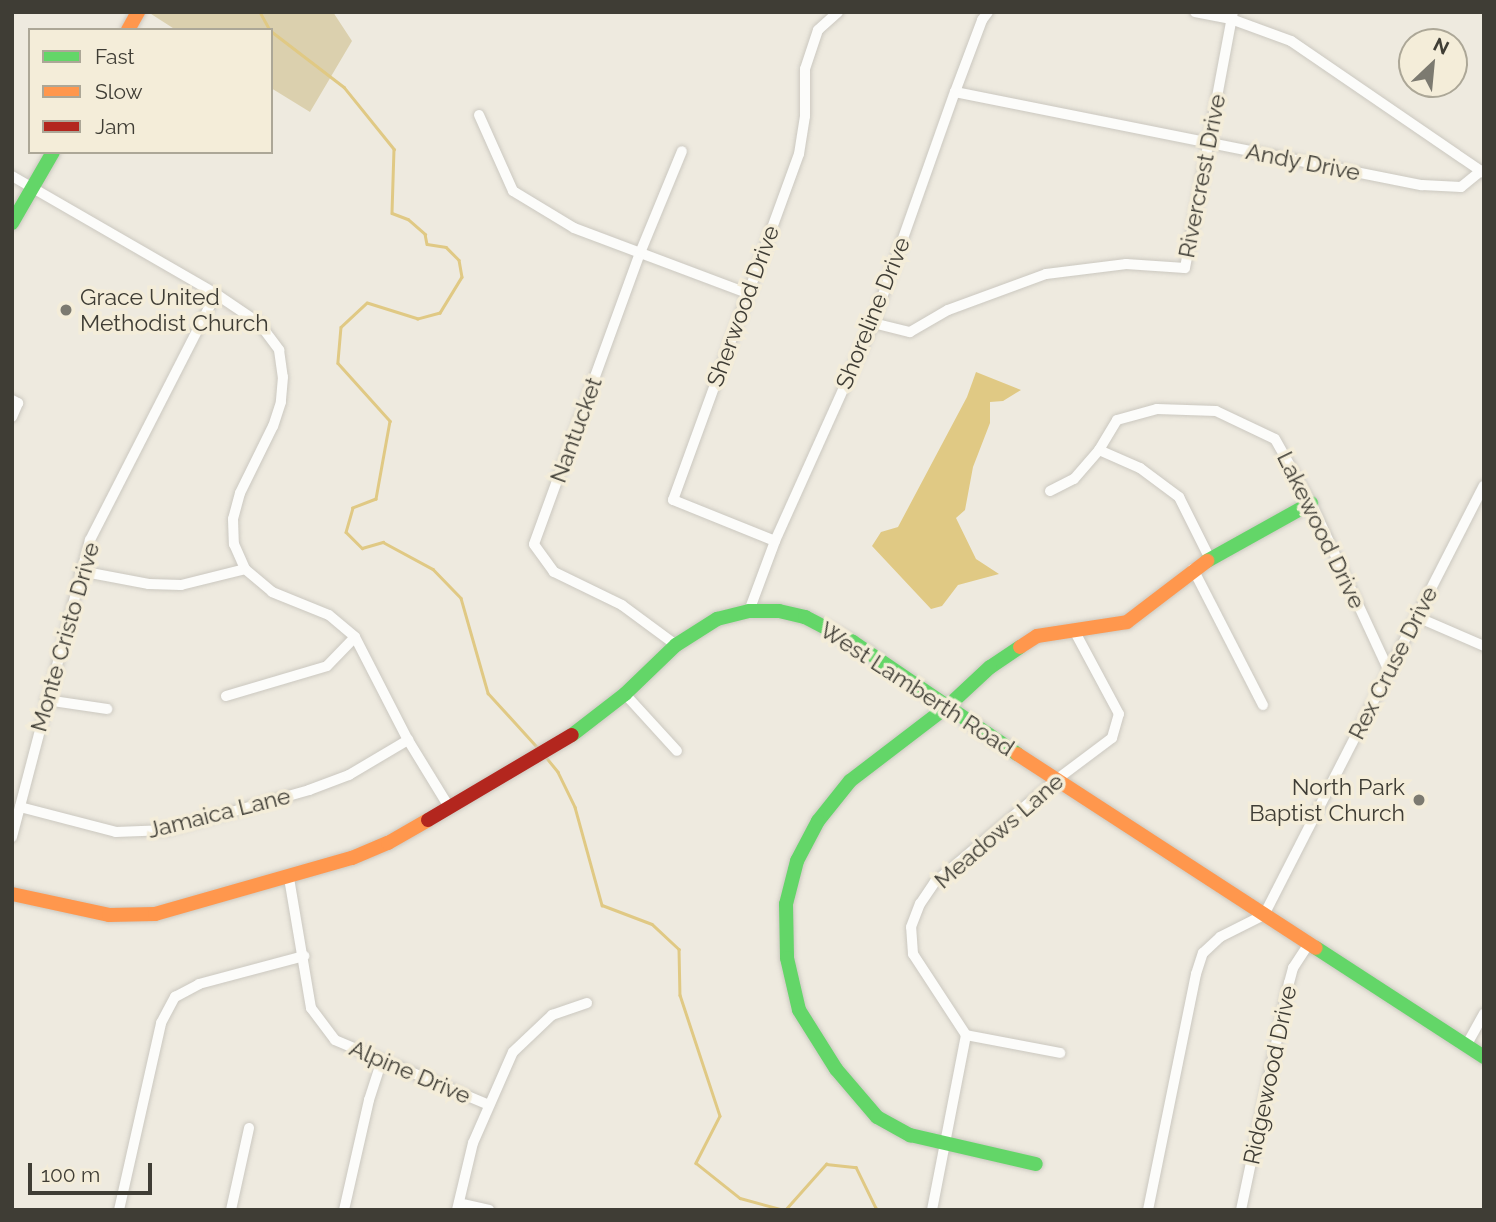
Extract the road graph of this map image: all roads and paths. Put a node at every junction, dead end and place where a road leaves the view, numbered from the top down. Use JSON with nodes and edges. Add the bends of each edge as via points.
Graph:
{"nodes":[{"id":1,"x":138,"y":12,"type":"edge"},
{"id":2,"x":838,"y":12,"type":"edge"},
{"id":3,"x":988,"y":12,"type":"edge"},
{"id":4,"x":1195,"y":12,"type":"edge"},
{"id":5,"x":1232,"y":16,"type":"edge"},
{"id":6,"x":129,"y":28,"type":"edge"},
{"id":7,"x":955,"y":92,"type":"junction"},
{"id":8,"x":479,"y":115,"type":"dead end"},
{"id":9,"x":1210,"y":145,"type":"junction"},
{"id":10,"x":682,"y":151,"type":"dead end"},
{"id":11,"x":52,"y":154,"type":"edge"},
{"id":12,"x":1482,"y":172,"type":"edge"},
{"id":13,"x":12,"y":176,"type":"edge"},
{"id":14,"x":31,"y":189,"type":"junction"},
{"id":15,"x":12,"y":223,"type":"edge"},
{"id":16,"x":640,"y":253,"type":"junction"},
{"id":17,"x":747,"y":293,"type":"junction"},
{"id":18,"x":216,"y":295,"type":"junction"},
{"id":19,"x":873,"y":323,"type":"junction"},
{"id":20,"x":12,"y":400,"type":"edge"},
{"id":21,"x":12,"y":417,"type":"edge"},
{"id":22,"x":1099,"y":450,"type":"junction"},
{"id":23,"x":1484,"y":486,"type":"edge"},
{"id":24,"x":1050,"y":491,"type":"dead end"},
{"id":25,"x":1311,"y":503,"type":"junction"},
{"id":26,"x":775,"y":541,"type":"junction"},
{"id":27,"x":1210,"y":559,"type":"junction"},
{"id":28,"x":245,"y":569,"type":"junction"},
{"id":29,"x":1193,"y":569,"type":"junction"},
{"id":30,"x":80,"y":571,"type":"junction"},
{"id":31,"x":749,"y":611,"type":"junction"},
{"id":32,"x":1417,"y":617,"type":"junction"},
{"id":33,"x":1074,"y":631,"type":"junction"},
{"id":34,"x":355,"y":637,"type":"junction"},
{"id":35,"x":676,"y":645,"type":"junction"},
{"id":36,"x":1484,"y":646,"type":"edge"},
{"id":37,"x":1389,"y":671,"type":"junction"},
{"id":38,"x":625,"y":694,"type":"junction"},
{"id":39,"x":226,"y":696,"type":"dead end"},
{"id":40,"x":46,"y":700,"type":"junction"},
{"id":41,"x":1263,"y":705,"type":"dead end"},
{"id":42,"x":947,"y":706,"type":"junction"},
{"id":43,"x":107,"y":709,"type":"dead end"},
{"id":44,"x":408,"y":740,"type":"junction"},
{"id":45,"x":677,"y":751,"type":"dead end"},
{"id":46,"x":1056,"y":780,"type":"junction"},
{"id":47,"x":20,"y":807,"type":"junction"},
{"id":48,"x":449,"y":807,"type":"junction"},
{"id":49,"x":12,"y":838,"type":"edge"},
{"id":50,"x":289,"y":878,"type":"junction"},
{"id":51,"x":12,"y":894,"type":"edge"},
{"id":52,"x":1264,"y":915,"type":"junction"},
{"id":53,"x":1308,"y":945,"type":"junction"},
{"id":54,"x":304,"y":956,"type":"junction"},
{"id":55,"x":587,"y":1003,"type":"dead end"},
{"id":56,"x":1484,"y":1014,"type":"edge"},
{"id":57,"x":966,"y":1035,"type":"junction"},
{"id":58,"x":1466,"y":1046,"type":"junction"},
{"id":59,"x":1060,"y":1053,"type":"dead end"},
{"id":60,"x":1484,"y":1057,"type":"edge"},
{"id":61,"x":382,"y":1060,"type":"junction"},
{"id":62,"x":489,"y":1105,"type":"junction"},
{"id":63,"x":249,"y":1128,"type":"dead end"},
{"id":64,"x":945,"y":1144,"type":"junction"},
{"id":65,"x":1037,"y":1164,"type":"dead end"},
{"id":66,"x":458,"y":1206,"type":"edge"},
{"id":67,"x":119,"y":1210,"type":"edge"},
{"id":68,"x":231,"y":1210,"type":"edge"},
{"id":69,"x":344,"y":1210,"type":"edge"},
{"id":70,"x":489,"y":1210,"type":"edge"},
{"id":71,"x":932,"y":1210,"type":"edge"},
{"id":72,"x":1148,"y":1210,"type":"edge"},
{"id":73,"x":1241,"y":1210,"type":"edge"}],
"edges":[{"from":1,"to":6,"type":"street"},
{"from":2,"to":17,"type":"street","name":"Sherwood Drive","via":[[818,30],[804,69],[805,116],[799,154]]},
{"from":3,"to":7,"type":"street","name":"Shoreline Drive"},
{"from":4,"to":5,"type":"street"},
{"from":5,"to":9,"type":"street","name":"Rivercrest Drive"},
{"from":5,"to":12,"type":"street","via":[[1291,41]]},
{"from":7,"to":9,"type":"street","name":"Andy Drive"},
{"from":7,"to":19,"type":"street","name":"Shoreline Drive"},
{"from":8,"to":16,"type":"street","via":[[513,191],[574,228]]},
{"from":9,"to":12,"type":"street","name":"Andy Drive","via":[[1422,185],[1461,187]]},
{"from":9,"to":19,"type":"street","name":"Rivercrest Drive","via":[[1185,268],[1126,264],[1046,274],[948,310],[910,332]]},
{"from":10,"to":16,"type":"street","name":"Nantucket"},
{"from":11,"to":14,"type":"street"},
{"from":13,"to":14,"type":"street"},
{"from":14,"to":15,"type":"street"},
{"from":14,"to":18,"type":"street"},
{"from":16,"to":17,"type":"street"},
{"from":16,"to":35,"type":"street","name":"Nantucket","via":[[534,544],[554,572],[622,605]]},
{"from":17,"to":26,"type":"street","name":"Sherwood Drive","via":[[673,500]]},
{"from":18,"to":28,"type":"street","via":[[259,323],[279,350],[283,377],[273,426],[240,493],[233,519],[234,544]]},
{"from":18,"to":30,"type":"street","name":"Monte Cristo Drive","via":[[90,540]]},
{"from":19,"to":26,"type":"street","name":"Shoreline Drive"},
{"from":20,"to":21,"type":"street","via":[[18,403]]},
{"from":22,"to":24,"type":"street","name":"Lakewood Drive","via":[[1074,479]]},
{"from":22,"to":25,"type":"street","name":"Lakewood Drive","via":[[1118,420],[1157,409],[1216,411],[1275,439]]},
{"from":22,"to":27,"type":"street","via":[[1140,468],[1180,497]]},
{"from":23,"to":32,"type":"street","name":"Rex Cruse Drive"},
{"from":25,"to":27,"type":"street"},
{"from":25,"to":37,"type":"street","name":"Lakewood Drive"},
{"from":26,"to":31,"type":"street","name":"Shoreline Drive"},
{"from":27,"to":29,"type":"street"},
{"from":28,"to":30,"type":"street","via":[[181,585]]},
{"from":28,"to":34,"type":"street","via":[[272,592],[329,615]]},
{"from":29,"to":33,"type":"street","via":[[1127,622]]},
{"from":29,"to":41,"type":"street"},
{"from":30,"to":40,"type":"street","name":"Monte Cristo Drive"},
{"from":31,"to":35,"type":"street","name":"West Lamberth Road","via":[[717,619]]},
{"from":31,"to":42,"type":"street","name":"West Lamberth Road","via":[[805,617],[853,642]]},
{"from":32,"to":36,"type":"street"},
{"from":32,"to":37,"type":"street","name":"Rex Cruse Drive"},
{"from":33,"to":42,"type":"street","via":[[1037,636],[990,667]]},
{"from":33,"to":46,"type":"street","name":"Meadows Lane","via":[[1119,714],[1112,738]]},
{"from":34,"to":39,"type":"street","via":[[327,666]]},
{"from":34,"to":44,"type":"street"},
{"from":35,"to":38,"type":"street","name":"West Lamberth Road"},
{"from":37,"to":52,"type":"street","name":"Rex Cruse Drive"},
{"from":38,"to":45,"type":"street"},
{"from":38,"to":48,"type":"street","name":"West Lamberth Road","via":[[576,733]]},
{"from":40,"to":43,"type":"street"},
{"from":40,"to":47,"type":"street","name":"Monte Cristo Drive"},
{"from":42,"to":46,"type":"street","name":"West Lamberth Road"},
{"from":42,"to":64,"type":"street","via":[[850,781],[818,821],[797,861],[786,914],[787,958],[799,1010],[836,1069],[877,1117],[910,1135]]},
{"from":44,"to":47,"type":"street","name":"Jamaica Lane","via":[[349,775],[309,790],[167,830],[116,832]]},
{"from":44,"to":48,"type":"street"},
{"from":46,"to":52,"type":"street","name":"West Lamberth Road"},
{"from":46,"to":57,"type":"street","name":"Meadows Lane","via":[[935,882],[920,904],[912,927],[914,954]]},
{"from":47,"to":49,"type":"street","name":"Monte Cristo Drive"},
{"from":48,"to":50,"type":"street","name":"West Lamberth Road","via":[[388,843]]},
{"from":50,"to":51,"type":"street","name":"West Lamberth Road","via":[[155,914],[109,915]]},
{"from":50,"to":54,"type":"street","name":"Alpine Drive"},
{"from":52,"to":53,"type":"street","name":"West Lamberth Road"},
{"from":52,"to":72,"type":"street","via":[[1220,937],[1203,953]]},
{"from":53,"to":58,"type":"street","name":"West Lamberth Road"},
{"from":53,"to":73,"type":"street","name":"Ridgewood Drive","via":[[1289,983]]},
{"from":54,"to":61,"type":"street","name":"Alpine Drive","via":[[311,1008],[335,1040]]},
{"from":54,"to":67,"type":"street","via":[[199,984],[175,997],[161,1023]]},
{"from":55,"to":62,"type":"street","via":[[552,1015],[513,1052]]},
{"from":56,"to":58,"type":"street"},
{"from":57,"to":59,"type":"street"},
{"from":57,"to":64,"type":"street"},
{"from":58,"to":60,"type":"street","name":"West Lamberth Road"},
{"from":61,"to":62,"type":"street","name":"Alpine Drive"},
{"from":61,"to":69,"type":"street"},
{"from":62,"to":66,"type":"street","via":[[473,1143]]},
{"from":63,"to":68,"type":"street"},
{"from":64,"to":65,"type":"street"},
{"from":64,"to":71,"type":"street"},
{"from":66,"to":70,"type":"street"}]}
